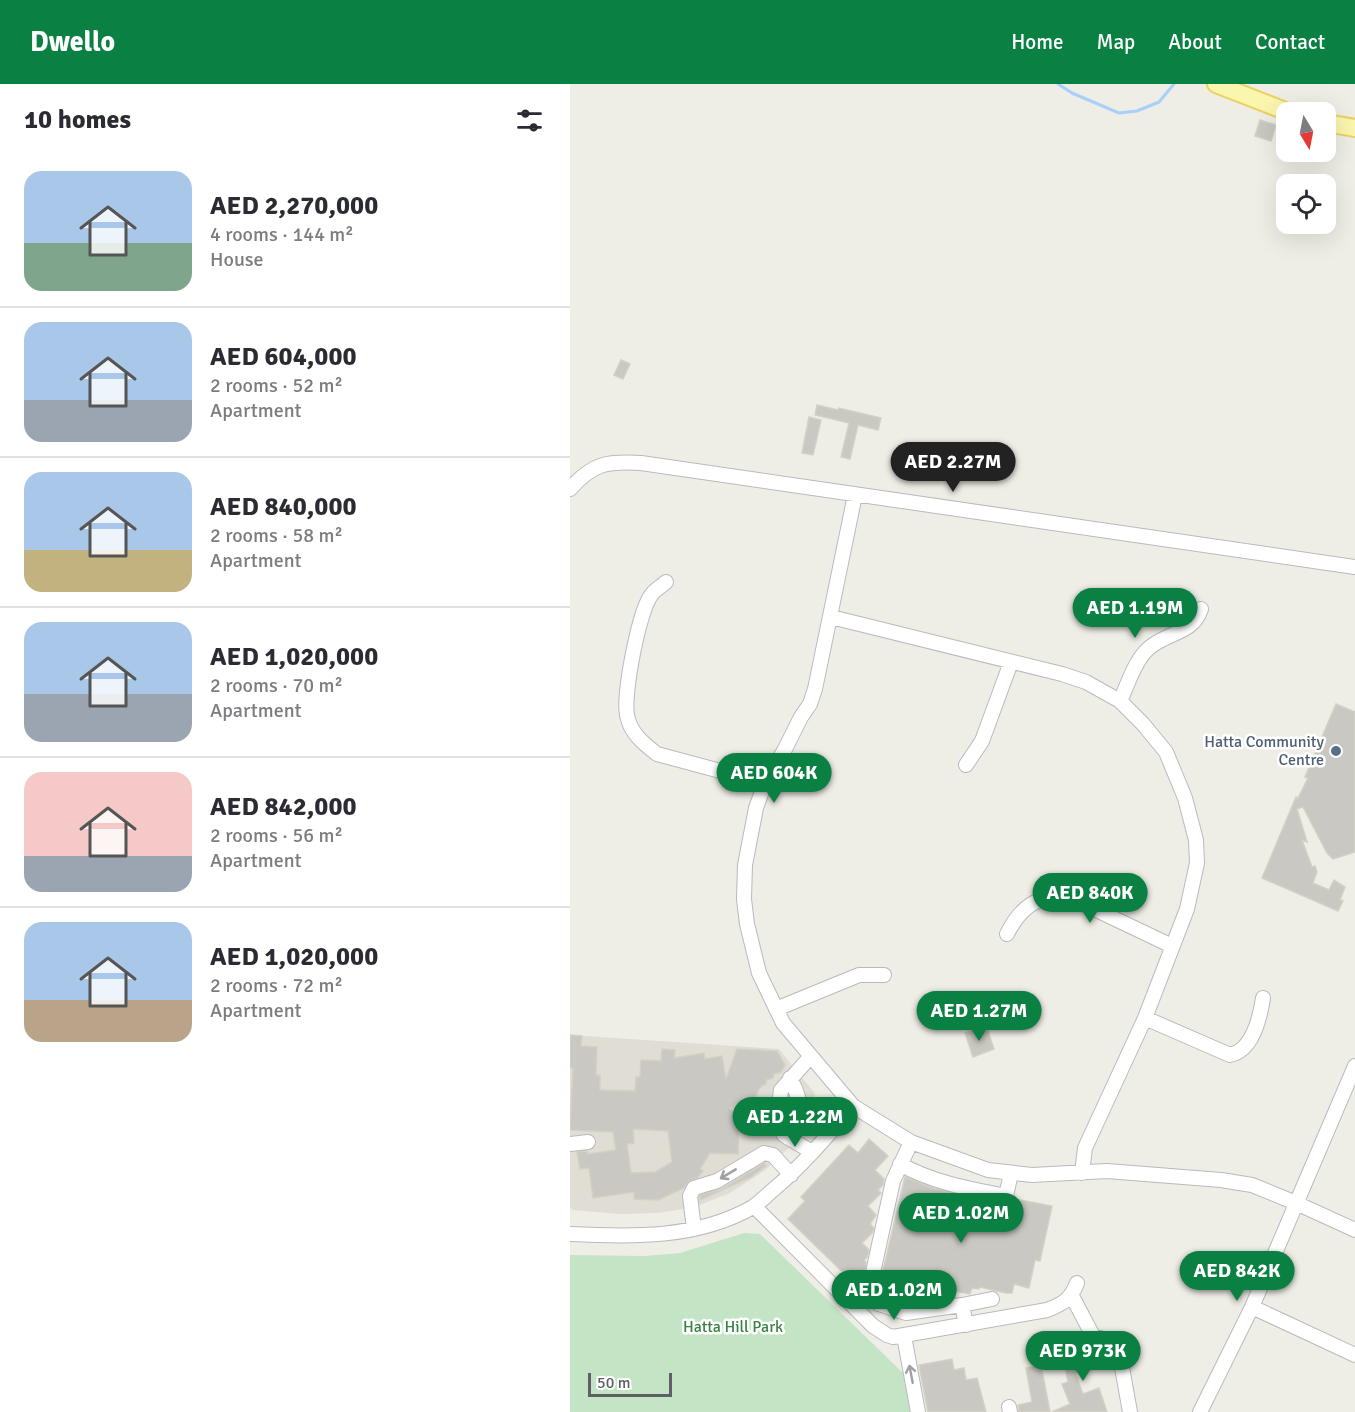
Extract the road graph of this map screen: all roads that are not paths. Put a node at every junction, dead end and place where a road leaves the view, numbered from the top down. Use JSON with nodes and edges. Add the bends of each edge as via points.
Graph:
{"nodes":[{"id":1,"x":1216,"y":84,"type":"edge"},
{"id":2,"x":1276,"y":107,"type":"edge"},
{"id":3,"x":1336,"y":125,"type":"edge"},
{"id":4,"x":1355,"y":128,"type":"edge"},
{"id":5,"x":570,"y":489,"type":"edge"},
{"id":6,"x":855,"y":495,"type":"junction"},
{"id":7,"x":1355,"y":567,"type":"edge"},
{"id":8,"x":666,"y":582,"type":"dead end"},
{"id":9,"x":1201,"y":609,"type":"dead end"},
{"id":10,"x":831,"y":617,"type":"junction"},
{"id":11,"x":1011,"y":662,"type":"junction"},
{"id":12,"x":1120,"y":702,"type":"junction"},
{"id":13,"x":966,"y":765,"type":"dead end"},
{"id":14,"x":765,"y":783,"type":"junction"},
{"id":15,"x":1007,"y":934,"type":"dead end"},
{"id":16,"x":1172,"y":946,"type":"junction"},
{"id":17,"x":884,"y":975,"type":"dead end"},
{"id":18,"x":1263,"y":998,"type":"dead end"},
{"id":19,"x":776,"y":1009,"type":"junction"},
{"id":20,"x":1145,"y":1018,"type":"junction"},
{"id":21,"x":810,"y":1057,"type":"junction"},
{"id":22,"x":1355,"y":1066,"type":"edge"},
{"id":23,"x":790,"y":1078,"type":"junction"},
{"id":24,"x":1350,"y":1094,"type":"edge"},
{"id":25,"x":853,"y":1106,"type":"junction"},
{"id":26,"x":788,"y":1138,"type":"junction"},
{"id":27,"x":588,"y":1142,"type":"dead end"},
{"id":28,"x":911,"y":1142,"type":"junction"},
{"id":29,"x":570,"y":1144,"type":"edge"},
{"id":30,"x":812,"y":1152,"type":"junction"},
{"id":31,"x":900,"y":1164,"type":"junction"},
{"id":32,"x":1011,"y":1173,"type":"junction"},
{"id":33,"x":1082,"y":1173,"type":"junction"},
{"id":34,"x":791,"y":1174,"type":"junction"},
{"id":35,"x":1296,"y":1203,"type":"junction"},
{"id":36,"x":754,"y":1206,"type":"junction"},
{"id":37,"x":694,"y":1229,"type":"junction"},
{"id":38,"x":1355,"y":1230,"type":"edge"},
{"id":39,"x":570,"y":1234,"type":"edge"},
{"id":40,"x":872,"y":1276,"type":"junction"},
{"id":41,"x":1077,"y":1283,"type":"dead end"},
{"id":42,"x":1072,"y":1296,"type":"junction"},
{"id":43,"x":992,"y":1299,"type":"dead end"},
{"id":44,"x":849,"y":1301,"type":"junction"},
{"id":45,"x":962,"y":1305,"type":"junction"},
{"id":46,"x":1252,"y":1307,"type":"junction"},
{"id":47,"x":966,"y":1325,"type":"junction"},
{"id":48,"x":904,"y":1336,"type":"junction"},
{"id":49,"x":1355,"y":1355,"type":"edge"},
{"id":50,"x":918,"y":1412,"type":"edge"},
{"id":51,"x":1130,"y":1412,"type":"edge"},
{"id":52,"x":1200,"y":1412,"type":"edge"}],
"edges":[{"from":1,"to":2,"type":"main road"},
{"from":3,"to":4,"type":"main road"},
{"from":5,"to":6,"type":"street","via":[[590,469],[621,462]]},
{"from":6,"to":7,"type":"street"},
{"from":6,"to":10,"type":"street"},
{"from":8,"to":14,"type":"street","via":[[651,594],[641,616],[627,691],[627,715],[634,732],[657,754]]},
{"from":9,"to":12,"type":"street","via":[[1190,628],[1148,648]]},
{"from":10,"to":11,"type":"street"},
{"from":10,"to":14,"type":"street","via":[[810,704]]},
{"from":11,"to":12,"type":"street","via":[[1086,682]]},
{"from":11,"to":13,"type":"street","via":[[982,741]]},
{"from":12,"to":16,"type":"street","via":[[1166,752],[1185,798],[1196,840],[1196,873]]},
{"from":14,"to":19,"type":"street","via":[[745,865],[744,899],[756,966]]},
{"from":15,"to":16,"type":"street","via":[[1026,906],[1057,897],[1072,899]]},
{"from":16,"to":20,"type":"street"},
{"from":17,"to":19,"type":"street","via":[[859,975]]},
{"from":18,"to":20,"type":"street","via":[[1260,1018],[1244,1047],[1230,1055]]},
{"from":19,"to":21,"type":"street"},
{"from":20,"to":33,"type":"street","via":[[1084,1149]]},
{"from":21,"to":23,"type":"street"},
{"from":21,"to":25,"type":"street"},
{"from":22,"to":24,"type":"street"},
{"from":23,"to":26,"type":"street","via":[[801,1108]]},
{"from":23,"to":26,"type":"street","via":[[779,1094],[777,1121]]},
{"from":24,"to":35,"type":"street"},
{"from":25,"to":28,"type":"street"},
{"from":25,"to":30,"type":"street"},
{"from":26,"to":30,"type":"street"},
{"from":27,"to":29,"type":"street"},
{"from":28,"to":31,"type":"street"},
{"from":28,"to":32,"type":"street","via":[[988,1170]]},
{"from":30,"to":34,"type":"street"},
{"from":31,"to":32,"type":"street","via":[[915,1173],[1005,1196]]},
{"from":31,"to":40,"type":"street"},
{"from":32,"to":33,"type":"street"},
{"from":33,"to":35,"type":"street","via":[[1107,1171],[1221,1180],[1251,1185]]},
{"from":34,"to":36,"type":"street"},
{"from":34,"to":37,"type":"street","one_way":true,"via":[[774,1155],[765,1153],[694,1188],[690,1196]]},
{"from":35,"to":38,"type":"street"},
{"from":35,"to":46,"type":"street"},
{"from":36,"to":37,"type":"street"},
{"from":36,"to":44,"type":"street"},
{"from":37,"to":39,"type":"street","via":[[621,1236]]},
{"from":40,"to":44,"type":"street"},
{"from":40,"to":45,"type":"street","via":[[874,1298],[890,1309],[906,1313]]},
{"from":41,"to":42,"type":"street"},
{"from":42,"to":47,"type":"street","via":[[1047,1310]]},
{"from":42,"to":51,"type":"street","via":[[1093,1336],[1106,1340],[1119,1351]]},
{"from":43,"to":45,"type":"street"},
{"from":44,"to":48,"type":"street","via":[[881,1332]]},
{"from":45,"to":47,"type":"street"},
{"from":46,"to":49,"type":"street"},
{"from":46,"to":52,"type":"street"},
{"from":47,"to":48,"type":"street"},
{"from":50,"to":48,"type":"street","one_way":true}]}
